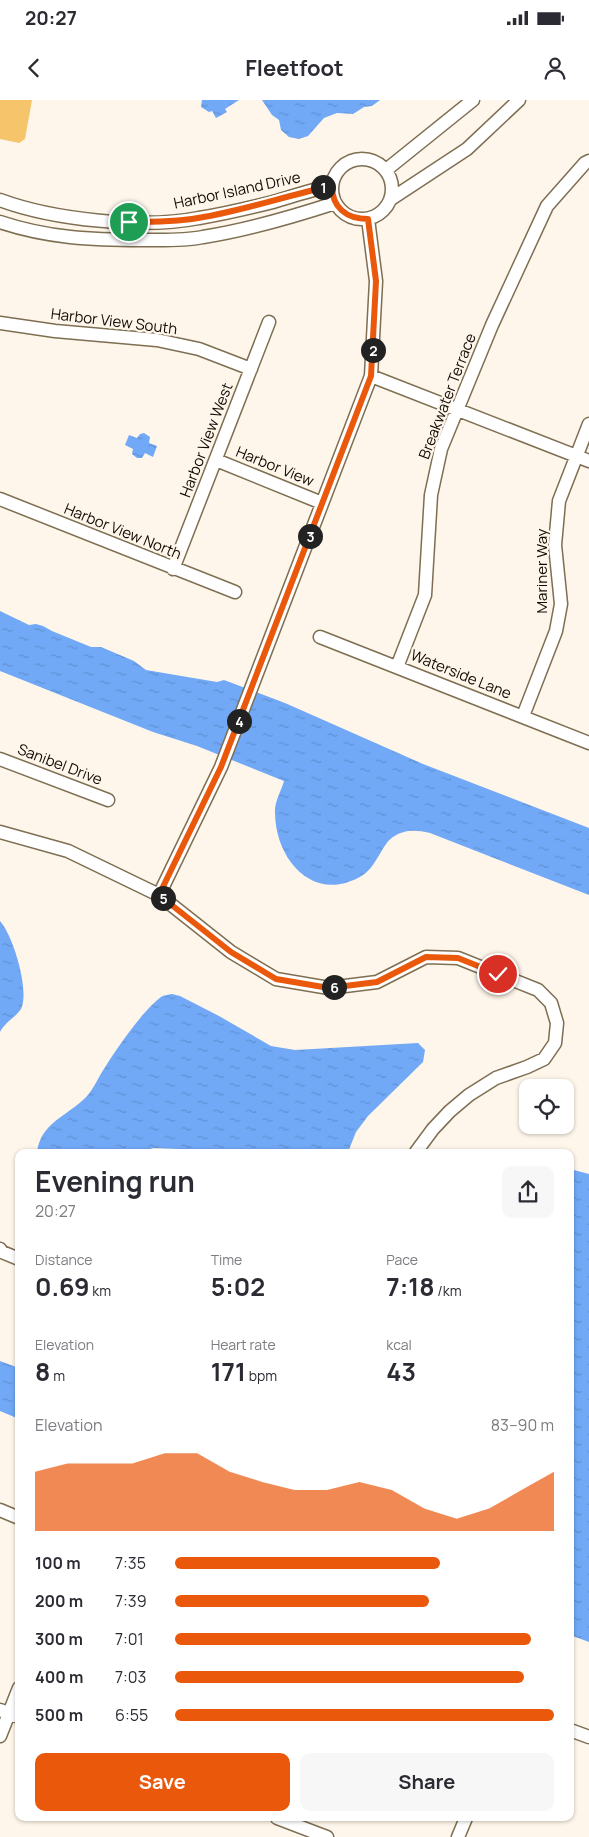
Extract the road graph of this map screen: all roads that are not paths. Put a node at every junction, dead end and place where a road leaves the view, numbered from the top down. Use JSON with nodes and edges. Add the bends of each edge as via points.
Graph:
{"nodes":[{"id":1,"x":473,"y":100,"type":"edge"},
{"id":2,"x":519,"y":100,"type":"edge"},
{"id":3,"x":589,"y":161,"type":"edge"},
{"id":4,"x":386,"y":170,"type":"junction"},
{"id":5,"x":332,"y":186,"type":"junction"},
{"id":6,"x":391,"y":199,"type":"junction"},
{"id":7,"x":0,"y":200,"type":"edge"},
{"id":8,"x":335,"y":204,"type":"junction"},
{"id":9,"x":368,"y":219,"type":"junction"},
{"id":10,"x":0,"y":222,"type":"edge"},
{"id":11,"x":269,"y":322,"type":"dead end"},
{"id":12,"x":0,"y":323,"type":"edge"},
{"id":13,"x":251,"y":368,"type":"junction"},
{"id":14,"x":371,"y":376,"type":"junction"},
{"id":15,"x":458,"y":411,"type":"junction"},
{"id":16,"x":589,"y":424,"type":"edge"},
{"id":17,"x":576,"y":456,"type":"junction"},
{"id":18,"x":216,"y":460,"type":"junction"},
{"id":19,"x":589,"y":461,"type":"edge"},
{"id":20,"x":0,"y":500,"type":"edge"},
{"id":21,"x":322,"y":503,"type":"junction"},
{"id":22,"x":173,"y":569,"type":"junction"},
{"id":23,"x":235,"y":592,"type":"dead end"},
{"id":24,"x":320,"y":637,"type":"dead end"},
{"id":25,"x":397,"y":667,"type":"junction"},
{"id":26,"x":523,"y":716,"type":"junction"},
{"id":27,"x":589,"y":743,"type":"edge"},
{"id":28,"x":0,"y":759,"type":"edge"},
{"id":29,"x":108,"y":800,"type":"dead end"},
{"id":30,"x":0,"y":832,"type":"edge"},
{"id":31,"x":159,"y":895,"type":"junction"},
{"id":32,"x":418,"y":1149,"type":"edge"},
{"id":33,"x":0,"y":1249,"type":"edge"},
{"id":34,"x":15,"y":1257,"type":"edge"},
{"id":35,"x":0,"y":1510,"type":"edge"},
{"id":36,"x":15,"y":1516,"type":"edge"},
{"id":37,"x":15,"y":1698,"type":"edge"},
{"id":38,"x":9,"y":1713,"type":"edge"},
{"id":39,"x":574,"y":1731,"type":"edge"},
{"id":40,"x":0,"y":1736,"type":"edge"},
{"id":41,"x":589,"y":1737,"type":"edge"},
{"id":42,"x":285,"y":1821,"type":"edge"},
{"id":43,"x":465,"y":1821,"type":"edge"},
{"id":44,"x":327,"y":1837,"type":"edge"},
{"id":45,"x":458,"y":1837,"type":"edge"}],
"edges":[{"from":1,"to":4,"type":"street"},
{"from":2,"to":6,"type":"street","via":[[466,149]]},
{"from":3,"to":15,"type":"street","name":"Breakwater Terrace","via":[[547,206],[492,325]]},
{"from":4,"to":5,"type":"street","via":[[369,159],[354,160],[341,167]]},
{"from":4,"to":6,"type":"street","via":[[393,189]]},
{"from":5,"to":7,"type":"street","name":"Harbor Island Drive","via":[[176,221],[129,222],[63,216],[20,208]]},
{"from":5,"to":8,"type":"street"},
{"from":6,"to":9,"type":"street","via":[[382,212]]},
{"from":8,"to":9,"type":"street","via":[[349,216]]},
{"from":8,"to":10,"type":"street","via":[[278,220],[180,240],[69,238]]},
{"from":9,"to":14,"type":"street","via":[[376,281]]},
{"from":11,"to":13,"type":"street","name":"Harbor View West"},
{"from":12,"to":13,"type":"street","name":"Harbor View South","via":[[56,332],[157,340],[199,349]]},
{"from":13,"to":18,"type":"street","name":"Harbor View West"},
{"from":14,"to":15,"type":"street"},
{"from":14,"to":21,"type":"street"},
{"from":15,"to":17,"type":"street"},
{"from":15,"to":25,"type":"street","name":"Breakwater Terrace","via":[[441,449],[431,495],[425,595]]},
{"from":16,"to":17,"type":"street","name":"Mariner Way"},
{"from":17,"to":19,"type":"street"},
{"from":17,"to":26,"type":"street","name":"Mariner Way","via":[[559,501],[555,545],[561,604],[556,631]]},
{"from":18,"to":21,"type":"street","name":"Harbor View"},
{"from":18,"to":22,"type":"street","name":"Harbor View West"},
{"from":20,"to":22,"type":"street","name":"Harbor View North"},
{"from":21,"to":31,"type":"street","via":[[221,767]]},
{"from":22,"to":23,"type":"street","name":"Harbor View North"},
{"from":24,"to":25,"type":"street","name":"Waterside Lane"},
{"from":25,"to":26,"type":"street","name":"Waterside Lane"},
{"from":26,"to":27,"type":"street","name":"Waterside Lane"},
{"from":28,"to":29,"type":"street","name":"Sanibel Drive"},
{"from":30,"to":31,"type":"street","via":[[68,851]]},
{"from":31,"to":32,"type":"street","via":[[231,952],[276,979],[329,988],[377,982],[426,957],[458,958],[538,990],[551,1003],[557,1023],[554,1043],[544,1059],[496,1078],[469,1095],[433,1129]]},
{"from":33,"to":34,"type":"street"},
{"from":35,"to":36,"type":"street"},
{"from":37,"to":38,"type":"street"},
{"from":38,"to":40,"type":"street"},
{"from":39,"to":41,"type":"street"},
{"from":42,"to":44,"type":"street"},
{"from":43,"to":45,"type":"street"}]}
